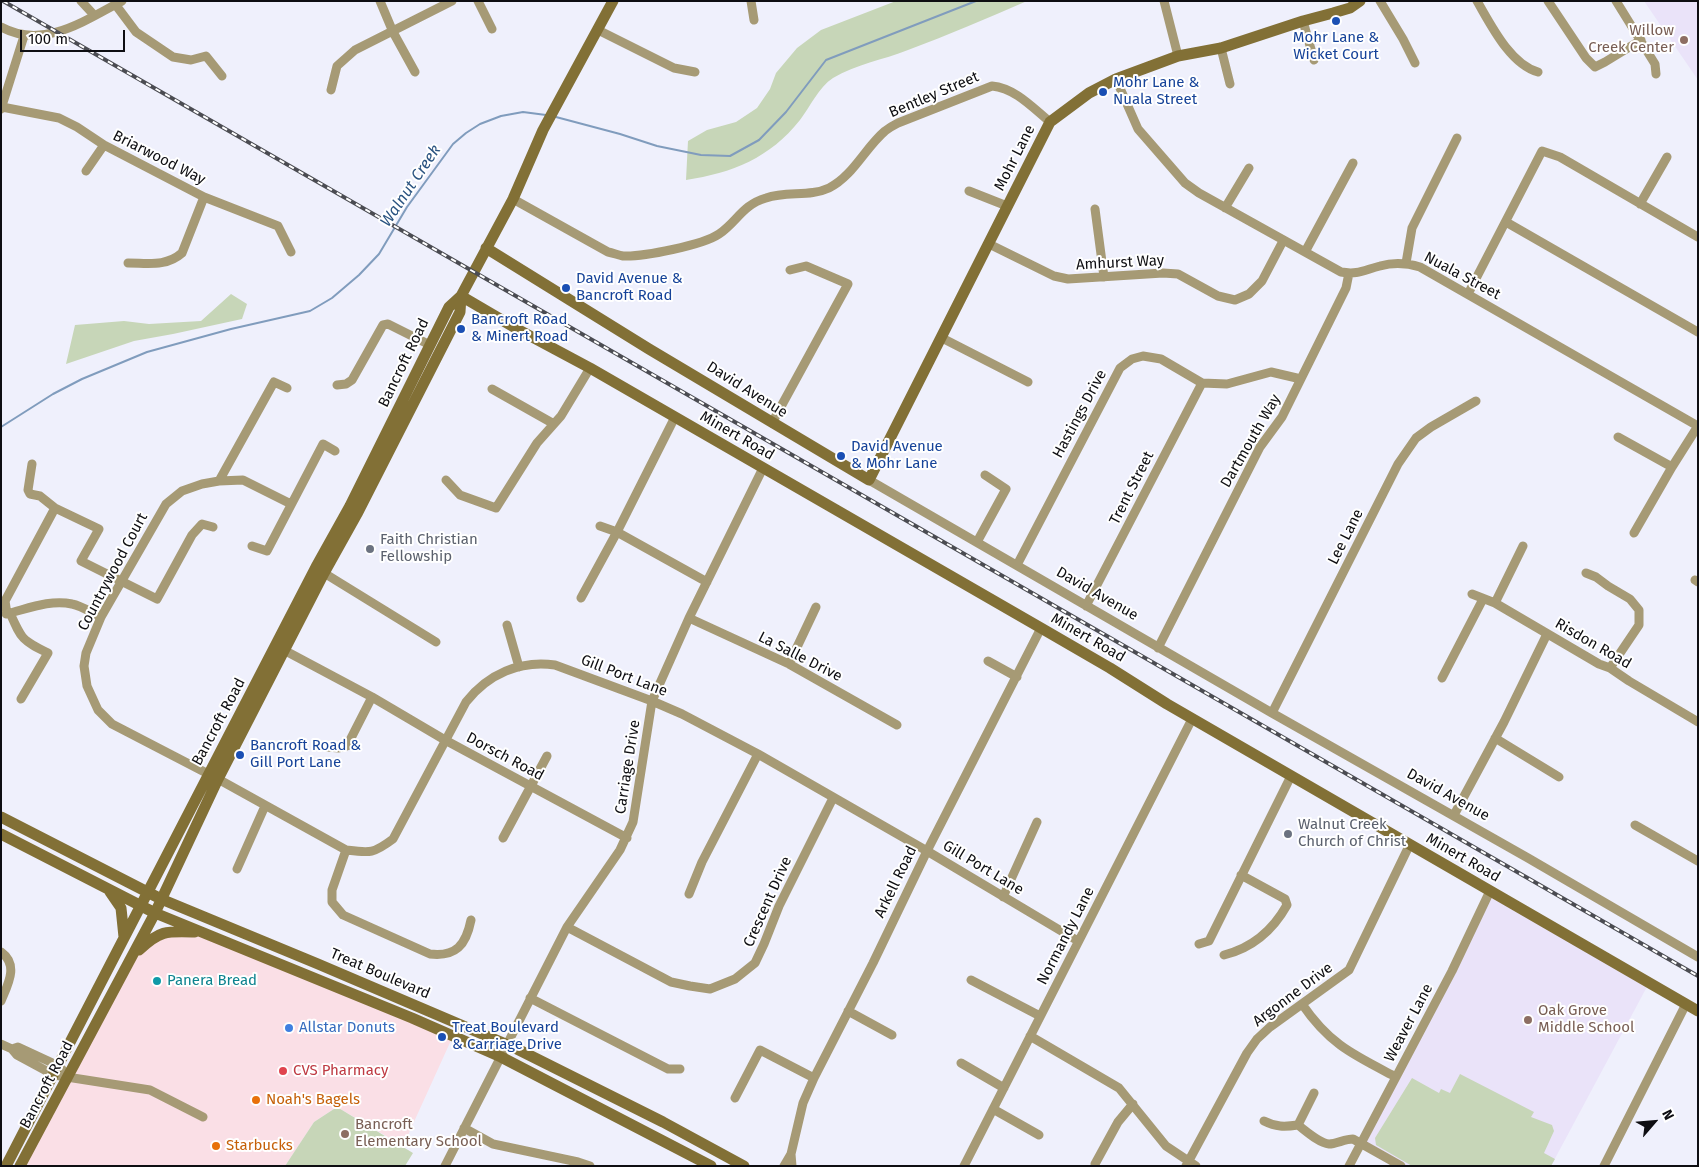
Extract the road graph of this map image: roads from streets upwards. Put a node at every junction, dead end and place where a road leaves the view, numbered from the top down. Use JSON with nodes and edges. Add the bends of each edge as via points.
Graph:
{"nodes":[{"id":1,"x":82,"y":1,"type":"edge"},
{"id":2,"x":380,"y":1,"type":"edge"},
{"id":3,"x":452,"y":1,"type":"edge"},
{"id":4,"x":478,"y":1,"type":"edge"},
{"id":5,"x":613,"y":1,"type":"edge"},
{"id":6,"x":751,"y":1,"type":"edge"},
{"id":7,"x":1164,"y":1,"type":"edge"},
{"id":8,"x":1360,"y":1,"type":"edge"},
{"id":9,"x":1380,"y":1,"type":"edge"},
{"id":10,"x":1477,"y":1,"type":"edge"},
{"id":11,"x":1548,"y":1,"type":"edge"},
{"id":12,"x":1616,"y":1,"type":"edge"},
{"id":13,"x":118,"y":3,"type":"edge"},
{"id":14,"x":94,"y":15,"type":"junction"},
{"id":15,"x":754,"y":20,"type":"dead end"},
{"id":16,"x":1303,"y":21,"type":"junction"},
{"id":17,"x":1,"y":27,"type":"edge"},
{"id":18,"x":492,"y":29,"type":"dead end"},
{"id":19,"x":598,"y":30,"type":"junction"},
{"id":20,"x":393,"y":32,"type":"junction"},
{"id":21,"x":24,"y":36,"type":"junction"},
{"id":22,"x":1641,"y":40,"type":"junction"},
{"id":23,"x":1221,"y":48,"type":"junction"},
{"id":24,"x":1178,"y":56,"type":"junction"},
{"id":25,"x":1314,"y":60,"type":"dead end"},
{"id":26,"x":1415,"y":63,"type":"dead end"},
{"id":27,"x":416,"y":72,"type":"dead end"},
{"id":28,"x":695,"y":72,"type":"dead end"},
{"id":29,"x":1538,"y":72,"type":"dead end"},
{"id":30,"x":1656,"y":74,"type":"dead end"},
{"id":31,"x":222,"y":76,"type":"dead end"},
{"id":32,"x":1116,"y":80,"type":"junction"},
{"id":33,"x":1230,"y":84,"type":"dead end"},
{"id":34,"x":331,"y":90,"type":"dead end"},
{"id":35,"x":2,"y":108,"type":"edge"},
{"id":36,"x":1050,"y":122,"type":"junction"},
{"id":37,"x":1457,"y":138,"type":"dead end"},
{"id":38,"x":104,"y":145,"type":"junction"},
{"id":39,"x":1667,"y":157,"type":"dead end"},
{"id":40,"x":1353,"y":163,"type":"dead end"},
{"id":41,"x":1249,"y":168,"type":"dead end"},
{"id":42,"x":86,"y":171,"type":"dead end"},
{"id":43,"x":969,"y":191,"type":"dead end"},
{"id":44,"x":204,"y":196,"type":"junction"},
{"id":45,"x":513,"y":199,"type":"junction"},
{"id":46,"x":1640,"y":204,"type":"junction"},
{"id":47,"x":1007,"y":206,"type":"junction"},
{"id":48,"x":1225,"y":208,"type":"junction"},
{"id":49,"x":1095,"y":209,"type":"dead end"},
{"id":50,"x":1506,"y":222,"type":"junction"},
{"id":51,"x":1698,"y":237,"type":"edge"},
{"id":52,"x":1283,"y":240,"type":"junction"},
{"id":53,"x":989,"y":244,"type":"junction"},
{"id":54,"x":486,"y":248,"type":"junction"},
{"id":55,"x":291,"y":252,"type":"dead end"},
{"id":56,"x":1304,"y":252,"type":"junction"},
{"id":57,"x":128,"y":263,"type":"dead end"},
{"id":58,"x":1406,"y":263,"type":"junction"},
{"id":59,"x":790,"y":270,"type":"dead end"},
{"id":60,"x":1349,"y":273,"type":"junction"},
{"id":61,"x":1104,"y":277,"type":"junction"},
{"id":62,"x":1468,"y":294,"type":"junction"},
{"id":63,"x":461,"y":296,"type":"junction"},
{"id":64,"x":1698,"y":332,"type":"edge"},
{"id":65,"x":942,"y":338,"type":"junction"},
{"id":66,"x":430,"y":345,"type":"junction"},
{"id":67,"x":590,"y":368,"type":"junction"},
{"id":68,"x":1301,"y":379,"type":"junction"},
{"id":69,"x":1028,"y":382,"type":"dead end"},
{"id":70,"x":1202,"y":383,"type":"junction"},
{"id":71,"x":336,"y":384,"type":"dead end"},
{"id":72,"x":288,"y":388,"type":"dead end"},
{"id":73,"x":492,"y":389,"type":"dead end"},
{"id":74,"x":1476,"y":401,"type":"dead end"},
{"id":75,"x":675,"y":417,"type":"junction"},
{"id":76,"x":772,"y":423,"type":"junction"},
{"id":77,"x":554,"y":424,"type":"junction"},
{"id":78,"x":1698,"y":426,"type":"edge"},
{"id":79,"x":1618,"y":437,"type":"dead end"},
{"id":80,"x":335,"y":450,"type":"dead end"},
{"id":81,"x":32,"y":464,"type":"dead end"},
{"id":82,"x":763,"y":468,"type":"junction"},
{"id":83,"x":1672,"y":468,"type":"junction"},
{"id":84,"x":985,"y":475,"type":"dead end"},
{"id":85,"x":446,"y":480,"type":"dead end"},
{"id":86,"x":869,"y":480,"type":"junction"},
{"id":87,"x":219,"y":481,"type":"junction"},
{"id":88,"x":291,"y":504,"type":"junction"},
{"id":89,"x":54,"y":508,"type":"junction"},
{"id":90,"x":600,"y":526,"type":"dead end"},
{"id":91,"x":214,"y":527,"type":"dead end"},
{"id":92,"x":617,"y":532,"type":"junction"},
{"id":93,"x":1634,"y":533,"type":"dead end"},
{"id":94,"x":977,"y":542,"type":"junction"},
{"id":95,"x":252,"y":546,"type":"dead end"},
{"id":96,"x":1523,"y":546,"type":"dead end"},
{"id":97,"x":1017,"y":565,"type":"junction"},
{"id":98,"x":324,"y":573,"type":"junction"},
{"id":99,"x":1586,"y":573,"type":"dead end"},
{"id":100,"x":122,"y":581,"type":"junction"},
{"id":101,"x":707,"y":582,"type":"junction"},
{"id":102,"x":1472,"y":594,"type":"dead end"},
{"id":103,"x":581,"y":598,"type":"dead end"},
{"id":104,"x":1483,"y":598,"type":"junction"},
{"id":105,"x":1495,"y":603,"type":"junction"},
{"id":106,"x":1086,"y":606,"type":"junction"},
{"id":107,"x":816,"y":607,"type":"dead end"},
{"id":108,"x":6,"y":614,"type":"edge"},
{"id":109,"x":101,"y":617,"type":"junction"},
{"id":110,"x":688,"y":618,"type":"junction"},
{"id":111,"x":507,"y":625,"type":"dead end"},
{"id":112,"x":1041,"y":628,"type":"junction"},
{"id":113,"x":1547,"y":634,"type":"junction"},
{"id":114,"x":436,"y":642,"type":"dead end"},
{"id":115,"x":280,"y":648,"type":"junction"},
{"id":116,"x":1158,"y":648,"type":"junction"},
{"id":117,"x":988,"y":661,"type":"dead end"},
{"id":118,"x":789,"y":664,"type":"junction"},
{"id":119,"x":519,"y":667,"type":"junction"},
{"id":120,"x":1610,"y":668,"type":"junction"},
{"id":121,"x":1018,"y":677,"type":"junction"},
{"id":122,"x":1442,"y":678,"type":"dead end"},
{"id":123,"x":372,"y":697,"type":"junction"},
{"id":124,"x":21,"y":699,"type":"dead end"},
{"id":125,"x":652,"y":701,"type":"junction"},
{"id":126,"x":1272,"y":713,"type":"junction"},
{"id":127,"x":1192,"y":719,"type":"junction"},
{"id":128,"x":1698,"y":722,"type":"edge"},
{"id":129,"x":897,"y":725,"type":"dead end"},
{"id":130,"x":1496,"y":738,"type":"junction"},
{"id":131,"x":445,"y":740,"type":"junction"},
{"id":132,"x":327,"y":747,"type":"dead end"},
{"id":133,"x":758,"y":754,"type":"junction"},
{"id":134,"x":547,"y":756,"type":"dead end"},
{"id":135,"x":213,"y":776,"type":"junction"},
{"id":136,"x":1291,"y":776,"type":"junction"},
{"id":137,"x":1559,"y":777,"type":"dead end"},
{"id":138,"x":532,"y":787,"type":"junction"},
{"id":139,"x":833,"y":798,"type":"junction"},
{"id":140,"x":265,"y":806,"type":"junction"},
{"id":141,"x":1454,"y":815,"type":"junction"},
{"id":142,"x":1,"y":817,"type":"edge"},
{"id":143,"x":1037,"y":822,"type":"dead end"},
{"id":144,"x":1636,"y":825,"type":"dead end"},
{"id":145,"x":1,"y":834,"type":"edge"},
{"id":146,"x":503,"y":838,"type":"dead end"},
{"id":147,"x":627,"y":838,"type":"junction"},
{"id":148,"x":1410,"y":844,"type":"junction"},
{"id":149,"x":346,"y":850,"type":"junction"},
{"id":150,"x":927,"y":851,"type":"junction"},
{"id":151,"x":1698,"y":861,"type":"edge"},
{"id":152,"x":237,"y":869,"type":"dead end"},
{"id":153,"x":1241,"y":875,"type":"junction"},
{"id":154,"x":107,"y":889,"type":"junction"},
{"id":155,"x":1490,"y":891,"type":"junction"},
{"id":156,"x":148,"y":893,"type":"junction"},
{"id":157,"x":689,"y":894,"type":"dead end"},
{"id":158,"x":1003,"y":897,"type":"junction"},
{"id":159,"x":161,"y":900,"type":"junction"},
{"id":160,"x":140,"y":906,"type":"junction"},
{"id":161,"x":155,"y":913,"type":"junction"},
{"id":162,"x":471,"y":920,"type":"dead end"},
{"id":163,"x":567,"y":926,"type":"junction"},
{"id":164,"x":202,"y":932,"type":"junction"},
{"id":165,"x":124,"y":937,"type":"junction"},
{"id":166,"x":1078,"y":941,"type":"junction"},
{"id":167,"x":1199,"y":944,"type":"dead end"},
{"id":168,"x":1,"y":952,"type":"edge"},
{"id":169,"x":1224,"y":955,"type":"dead end"},
{"id":170,"x":1698,"y":957,"type":"edge"},
{"id":171,"x":131,"y":958,"type":"junction"},
{"id":172,"x":971,"y":980,"type":"dead end"},
{"id":173,"x":530,"y":998,"type":"junction"},
{"id":174,"x":1,"y":1001,"type":"edge"},
{"id":175,"x":1302,"y":1004,"type":"junction"},
{"id":176,"x":1686,"y":1004,"type":"junction"},
{"id":177,"x":848,"y":1011,"type":"junction"},
{"id":178,"x":1698,"y":1011,"type":"edge"},
{"id":179,"x":1040,"y":1016,"type":"junction"},
{"id":180,"x":892,"y":1036,"type":"dead end"},
{"id":181,"x":1030,"y":1036,"type":"junction"},
{"id":182,"x":1,"y":1044,"type":"edge"},
{"id":183,"x":508,"y":1044,"type":"junction"},
{"id":184,"x":501,"y":1057,"type":"junction"},
{"id":185,"x":961,"y":1063,"type":"dead end"},
{"id":186,"x":680,"y":1069,"type":"dead end"},
{"id":187,"x":56,"y":1070,"type":"junction"},
{"id":188,"x":1396,"y":1076,"type":"junction"},
{"id":189,"x":69,"y":1077,"type":"junction"},
{"id":190,"x":814,"y":1078,"type":"junction"},
{"id":191,"x":1004,"y":1088,"type":"junction"},
{"id":192,"x":1314,"y":1093,"type":"dead end"},
{"id":193,"x":736,"y":1098,"type":"dead end"},
{"id":194,"x":1133,"y":1104,"type":"junction"},
{"id":195,"x":994,"y":1109,"type":"junction"},
{"id":196,"x":203,"y":1117,"type":"dead end"},
{"id":197,"x":1264,"y":1121,"type":"dead end"},
{"id":198,"x":1298,"y":1125,"type":"junction"},
{"id":199,"x":464,"y":1128,"type":"junction"},
{"id":200,"x":1039,"y":1135,"type":"dead end"},
{"id":201,"x":1361,"y":1142,"type":"junction"},
{"id":202,"x":791,"y":1154,"type":"junction"},
{"id":203,"x":555,"y":1162,"type":"edge"},
{"id":204,"x":1094,"y":1164,"type":"dead end"},
{"id":205,"x":1190,"y":1164,"type":"edge"},
{"id":206,"x":6,"y":1166,"type":"edge"},
{"id":207,"x":20,"y":1166,"type":"edge"},
{"id":208,"x":445,"y":1166,"type":"edge"},
{"id":209,"x":590,"y":1166,"type":"edge"},
{"id":210,"x":710,"y":1166,"type":"edge"},
{"id":211,"x":744,"y":1166,"type":"edge"},
{"id":212,"x":784,"y":1166,"type":"edge"},
{"id":213,"x":792,"y":1166,"type":"edge"},
{"id":214,"x":964,"y":1166,"type":"edge"},
{"id":215,"x":1349,"y":1166,"type":"edge"},
{"id":216,"x":1401,"y":1166,"type":"edge"},
{"id":217,"x":1604,"y":1166,"type":"edge"}],
"edges":[{"from":1,"to":14,"type":"street"},
{"from":2,"to":20,"type":"street"},
{"from":3,"to":20,"type":"street"},
{"from":4,"to":18,"type":"street"},
{"from":5,"to":19,"type":"street","name":"Bancroft Road"},
{"from":6,"to":15,"type":"street"},
{"from":7,"to":24,"type":"street"},
{"from":8,"to":16,"type":"street","name":"Mohr Lane","via":[[1350,8]]},
{"from":9,"to":26,"type":"street"},
{"from":10,"to":29,"type":"street","via":[[1516,58],[1528,69]]},
{"from":11,"to":22,"type":"street","via":[[1595,67]]},
{"from":12,"to":22,"type":"street"},
{"from":13,"to":14,"type":"street"},
{"from":13,"to":31,"type":"street","via":[[136,32],[173,57],[191,60],[206,56]]},
{"from":14,"to":21,"type":"street","via":[[61,31]]},
{"from":16,"to":23,"type":"street","name":"Mohr Lane"},
{"from":16,"to":25,"type":"street"},
{"from":17,"to":21,"type":"street"},
{"from":19,"to":28,"type":"street","via":[[674,68]]},
{"from":19,"to":45,"type":"street","name":"Bancroft Road","via":[[544,130]]},
{"from":20,"to":27,"type":"street"},
{"from":20,"to":34,"type":"street","via":[[355,50],[337,66]]},
{"from":21,"to":35,"type":"street"},
{"from":22,"to":30,"type":"street","via":[[1655,64]]},
{"from":23,"to":24,"type":"street","name":"Mohr Lane"},
{"from":23,"to":33,"type":"street"},
{"from":24,"to":32,"type":"street","name":"Mohr Lane"},
{"from":32,"to":36,"type":"street","name":"Mohr Lane","via":[[1089,93]]},
{"from":32,"to":48,"type":"street","via":[[1138,129],[1185,183]]},
{"from":35,"to":38,"type":"street","name":"Briarwood Way","via":[[59,118]]},
{"from":36,"to":45,"type":"street","name":"Bentley Street","via":[[1011,91],[992,86],[885,131],[848,173],[830,188],[765,198],[742,210],[708,241],[644,254],[623,256],[608,252]]},
{"from":36,"to":47,"type":"street","name":"Mohr Lane"},
{"from":37,"to":58,"type":"street","via":[[1412,228]]},
{"from":38,"to":42,"type":"street"},
{"from":38,"to":44,"type":"street","name":"Briarwood Way"},
{"from":39,"to":46,"type":"street"},
{"from":40,"to":56,"type":"street"},
{"from":41,"to":48,"type":"street"},
{"from":43,"to":47,"type":"street"},
{"from":44,"to":55,"type":"street","name":"Briarwood Way","via":[[278,226]]},
{"from":44,"to":57,"type":"street","via":[[182,253],[160,264]]},
{"from":45,"to":54,"type":"street","name":"Bancroft Road"},
{"from":46,"to":50,"type":"street","via":[[1542,151]]},
{"from":46,"to":51,"type":"street"},
{"from":47,"to":53,"type":"street","name":"Mohr Lane"},
{"from":48,"to":52,"type":"street"},
{"from":49,"to":61,"type":"street"},
{"from":50,"to":62,"type":"street"},
{"from":50,"to":64,"type":"street"},
{"from":52,"to":56,"type":"street"},
{"from":52,"to":61,"type":"street","name":"Amhurst Way","via":[[1262,281],[1250,294],[1236,300],[1218,296],[1178,274]]},
{"from":53,"to":61,"type":"street","name":"Amhurst Way","via":[[1054,276],[1068,279]]},
{"from":53,"to":65,"type":"street","name":"Mohr Lane"},
{"from":54,"to":63,"type":"street","name":"Bancroft Road"},
{"from":54,"to":76,"type":"street","name":"David Avenue"},
{"from":56,"to":60,"type":"street"},
{"from":58,"to":60,"type":"street","name":"Nuala Street","via":[[1393,263],[1358,274]]},
{"from":58,"to":62,"type":"street","name":"Nuala Street","via":[[1420,267]]},
{"from":59,"to":76,"type":"street","via":[[806,266],[848,284]]},
{"from":60,"to":68,"type":"street","name":"Dartmouth Way","via":[[1346,288]]},
{"from":62,"to":78,"type":"street","name":"Nuala Street"},
{"from":63,"to":66,"type":"street","name":"Bancroft Road","via":[[449,307]]},
{"from":63,"to":67,"type":"street","name":"Minert Road"},
{"from":63,"to":98,"type":"street","name":"Bancroft Road","via":[[460,312]]},
{"from":65,"to":69,"type":"street"},
{"from":65,"to":86,"type":"street","name":"Mohr Lane"},
{"from":66,"to":71,"type":"street","via":[[383,324],[352,380]]},
{"from":66,"to":115,"type":"street","name":"Bancroft Road","via":[[316,567]]},
{"from":67,"to":75,"type":"street","name":"Minert Road"},
{"from":67,"to":77,"type":"street"},
{"from":68,"to":70,"type":"street","name":"Hastings Drive","via":[[1271,372],[1227,384]]},
{"from":68,"to":116,"type":"street","name":"Dartmouth Way","via":[[1282,417],[1260,447]]},
{"from":70,"to":97,"type":"street","name":"Hastings Drive","via":[[1161,359],[1143,356],[1120,368]]},
{"from":70,"to":106,"type":"street","name":"Trent Street"},
{"from":72,"to":87,"type":"street","via":[[274,382]]},
{"from":73,"to":77,"type":"street"},
{"from":74,"to":126,"type":"street","name":"Lee Lane","via":[[1416,438],[1398,464]]},
{"from":75,"to":82,"type":"street","name":"Minert Road"},
{"from":75,"to":92,"type":"street"},
{"from":76,"to":86,"type":"street","name":"David Avenue"},
{"from":77,"to":85,"type":"street","via":[[537,443],[496,508],[460,495]]},
{"from":78,"to":83,"type":"street"},
{"from":79,"to":83,"type":"street"},
{"from":80,"to":88,"type":"street","via":[[323,444]]},
{"from":81,"to":89,"type":"street","via":[[30,494],[40,496]]},
{"from":82,"to":101,"type":"street","name":"Carriage Drive"},
{"from":82,"to":112,"type":"street","name":"Minert Road"},
{"from":83,"to":93,"type":"street"},
{"from":84,"to":94,"type":"street","via":[[1006,489]]},
{"from":86,"to":94,"type":"street","name":"David Avenue"},
{"from":87,"to":88,"type":"street","name":"Countrywood Court","via":[[243,480]]},
{"from":87,"to":100,"type":"street","name":"Countrywood Court","via":[[182,492],[166,504]]},
{"from":88,"to":95,"type":"street","via":[[267,551]]},
{"from":89,"to":100,"type":"street","via":[[99,529],[82,561]]},
{"from":89,"to":108,"type":"street","via":[[5,601]]},
{"from":90,"to":92,"type":"street"},
{"from":91,"to":100,"type":"street","via":[[202,524],[192,535],[157,598]]},
{"from":92,"to":101,"type":"street"},
{"from":92,"to":103,"type":"street"},
{"from":94,"to":97,"type":"street","name":"David Avenue"},
{"from":96,"to":105,"type":"street"},
{"from":97,"to":106,"type":"street","name":"David Avenue"},
{"from":98,"to":114,"type":"street"},
{"from":98,"to":115,"type":"street","name":"Bancroft Road"},
{"from":99,"to":120,"type":"street","via":[[1630,599],[1638,610],[1639,625]]},
{"from":100,"to":109,"type":"street","name":"Countrywood Court"},
{"from":101,"to":110,"type":"street","name":"Carriage Drive"},
{"from":102,"to":104,"type":"street","name":"Risdon Road"},
{"from":104,"to":105,"type":"street","name":"Risdon Road"},
{"from":104,"to":122,"type":"street"},
{"from":105,"to":113,"type":"street","name":"Risdon Road"},
{"from":106,"to":116,"type":"street","name":"David Avenue"},
{"from":107,"to":118,"type":"street"},
{"from":108,"to":109,"type":"street","via":[[48,603],[64,603],[74,604]]},
{"from":108,"to":124,"type":"street","via":[[26,642],[48,653]]},
{"from":109,"to":135,"type":"street","name":"Countrywood Court","via":[[84,666],[87,686],[98,710],[112,724]]},
{"from":110,"to":118,"type":"street","name":"La Salle Drive"},
{"from":110,"to":125,"type":"street","name":"Carriage Drive"},
{"from":111,"to":119,"type":"street"},
{"from":112,"to":121,"type":"street","name":"Arkell Road"},
{"from":112,"to":127,"type":"street","name":"Minert Road"},
{"from":113,"to":120,"type":"street","name":"Risdon Road"},
{"from":113,"to":130,"type":"street"},
{"from":115,"to":123,"type":"street","name":"Dorsch Road"},
{"from":115,"to":135,"type":"street","name":"Bancroft Road"},
{"from":116,"to":126,"type":"street","name":"David Avenue"},
{"from":117,"to":121,"type":"street"},
{"from":118,"to":129,"type":"street","name":"La Salle Drive"},
{"from":119,"to":125,"type":"street","name":"Gill Port Lane","via":[[542,663],[555,665]]},
{"from":119,"to":131,"type":"street","name":"Gill Port Lane","via":[[497,674],[475,690]]},
{"from":120,"to":128,"type":"street","name":"Risdon Road"},
{"from":121,"to":150,"type":"street","name":"Arkell Road"},
{"from":123,"to":131,"type":"street","name":"Dorsch Road"},
{"from":123,"to":132,"type":"street","via":[[347,746]]},
{"from":125,"to":133,"type":"street","name":"Gill Port Lane"},
{"from":125,"to":147,"type":"street","name":"Carriage Drive","via":[[634,822]]},
{"from":126,"to":141,"type":"street","name":"David Avenue"},
{"from":127,"to":136,"type":"street","name":"Minert Road"},
{"from":127,"to":166,"type":"street","name":"Normandy Lane"},
{"from":130,"to":137,"type":"street"},
{"from":130,"to":141,"type":"street"},
{"from":131,"to":138,"type":"street","name":"Dorsch Road"},
{"from":131,"to":149,"type":"street","name":"Gill Port Lane","via":[[393,839],[368,853]]},
{"from":133,"to":139,"type":"street","name":"Gill Port Lane"},
{"from":133,"to":157,"type":"street"},
{"from":134,"to":138,"type":"street"},
{"from":135,"to":140,"type":"street","name":"Gill Port Lane"},
{"from":135,"to":156,"type":"street","name":"Bancroft Road"},
{"from":135,"to":159,"type":"street","name":"Bancroft Road","via":[[198,824]]},
{"from":136,"to":148,"type":"street","name":"Minert Road"},
{"from":136,"to":153,"type":"street"},
{"from":138,"to":146,"type":"street"},
{"from":138,"to":147,"type":"street","name":"Dorsch Road"},
{"from":139,"to":150,"type":"street","name":"Gill Port Lane"},
{"from":139,"to":163,"type":"street","name":"Crescent Drive","via":[[779,906],[755,963],[735,979],[710,989],[671,982]]},
{"from":140,"to":149,"type":"street","name":"Gill Port Lane"},
{"from":140,"to":152,"type":"street"},
{"from":141,"to":170,"type":"street","name":"David Avenue"},
{"from":142,"to":156,"type":"street","name":"Treat Boulevard"},
{"from":143,"to":158,"type":"street"},
{"from":144,"to":151,"type":"street"},
{"from":145,"to":154,"type":"street","name":"Treat Boulevard"},
{"from":147,"to":163,"type":"street","name":"Carriage Drive"},
{"from":148,"to":155,"type":"street","name":"Minert Road"},
{"from":148,"to":175,"type":"street","name":"Argonne Drive","via":[[1349,970]]},
{"from":149,"to":162,"type":"street","via":[[332,890],[332,902],[343,915],[430,954],[442,955],[459,948],[468,934]]},
{"from":150,"to":158,"type":"street","name":"Gill Port Lane"},
{"from":150,"to":177,"type":"street","name":"Arkell Road"},
{"from":153,"to":167,"type":"street","via":[[1209,941]]},
{"from":153,"to":169,"type":"street","via":[[1285,899],[1287,905],[1279,920],[1263,936],[1238,952]]},
{"from":154,"to":160,"type":"street","name":"Treat Boulevard"},
{"from":154,"to":165,"type":"street","via":[[121,908]]},
{"from":155,"to":176,"type":"street","name":"Minert Road"},
{"from":155,"to":188,"type":"street","name":"Weaver Lane"},
{"from":156,"to":159,"type":"street","name":"Treat Boulevard"},
{"from":156,"to":160,"type":"street","name":"Bancroft Road"},
{"from":158,"to":166,"type":"street","name":"Gill Port Lane"},
{"from":159,"to":161,"type":"street","name":"Bancroft Road"},
{"from":159,"to":183,"type":"street","name":"Treat Boulevard"},
{"from":160,"to":161,"type":"street","name":"Treat Boulevard"},
{"from":160,"to":165,"type":"street","name":"Bancroft Road"},
{"from":161,"to":164,"type":"street","name":"Treat Boulevard"},
{"from":161,"to":171,"type":"street","name":"Bancroft Road"},
{"from":163,"to":173,"type":"street","name":"Carriage Drive"},
{"from":164,"to":171,"type":"street","via":[[159,934]]},
{"from":164,"to":184,"type":"street","name":"Treat Boulevard"},
{"from":165,"to":187,"type":"street","name":"Bancroft Road"},
{"from":166,"to":179,"type":"street","name":"Normandy Lane"},
{"from":168,"to":174,"type":"street","via":[[12,966]]},
{"from":171,"to":189,"type":"street","name":"Bancroft Road"},
{"from":172,"to":179,"type":"street"},
{"from":173,"to":183,"type":"street","name":"Carriage Drive"},
{"from":173,"to":186,"type":"street","via":[[668,1069]]},
{"from":175,"to":188,"type":"street","via":[[1334,1042]]},
{"from":175,"to":205,"type":"street","name":"Argonne Drive","via":[[1270,1027],[1252,1046]]},
{"from":176,"to":178,"type":"street","name":"Minert Road"},
{"from":176,"to":217,"type":"street"},
{"from":177,"to":180,"type":"street"},
{"from":177,"to":190,"type":"street","name":"Arkell Road"},
{"from":179,"to":181,"type":"street","name":"Normandy Lane"},
{"from":181,"to":191,"type":"street","name":"Normandy Lane"},
{"from":181,"to":194,"type":"street","via":[[1108,1080]]},
{"from":182,"to":187,"type":"street","via":[[12,1050],[18,1048]]},
{"from":183,"to":184,"type":"street","name":"Carriage Drive"},
{"from":183,"to":211,"type":"street","name":"Treat Boulevard"},
{"from":184,"to":199,"type":"street","name":"Carriage Drive"},
{"from":184,"to":210,"type":"street","name":"Treat Boulevard"},
{"from":185,"to":191,"type":"street"},
{"from":187,"to":189,"type":"street"},
{"from":187,"to":206,"type":"street","name":"Bancroft Road"},
{"from":188,"to":201,"type":"street","name":"Weaver Lane"},
{"from":189,"to":196,"type":"street","via":[[150,1090]]},
{"from":189,"to":207,"type":"street","name":"Bancroft Road"},
{"from":190,"to":193,"type":"street","via":[[760,1050]]},
{"from":190,"to":202,"type":"street","name":"Arkell Road","via":[[803,1103]]},
{"from":191,"to":195,"type":"street","name":"Normandy Lane"},
{"from":192,"to":198,"type":"street"},
{"from":194,"to":204,"type":"street","via":[[1118,1122]]},
{"from":194,"to":205,"type":"street","via":[[1156,1136]]},
{"from":195,"to":200,"type":"street"},
{"from":195,"to":214,"type":"street","name":"Normandy Lane"},
{"from":197,"to":198,"type":"street","via":[[1281,1127]]},
{"from":198,"to":201,"type":"street","via":[[1330,1144],[1347,1139]]},
{"from":199,"to":203,"type":"street","via":[[493,1144]]},
{"from":199,"to":208,"type":"street","name":"Carriage Drive"},
{"from":201,"to":215,"type":"street","name":"Weaver Lane"},
{"from":201,"to":216,"type":"street"},
{"from":202,"to":212,"type":"street","name":"Arkell Road"},
{"from":202,"to":213,"type":"street","name":"Arkell Road"},
{"from":203,"to":209,"type":"street"}]}
